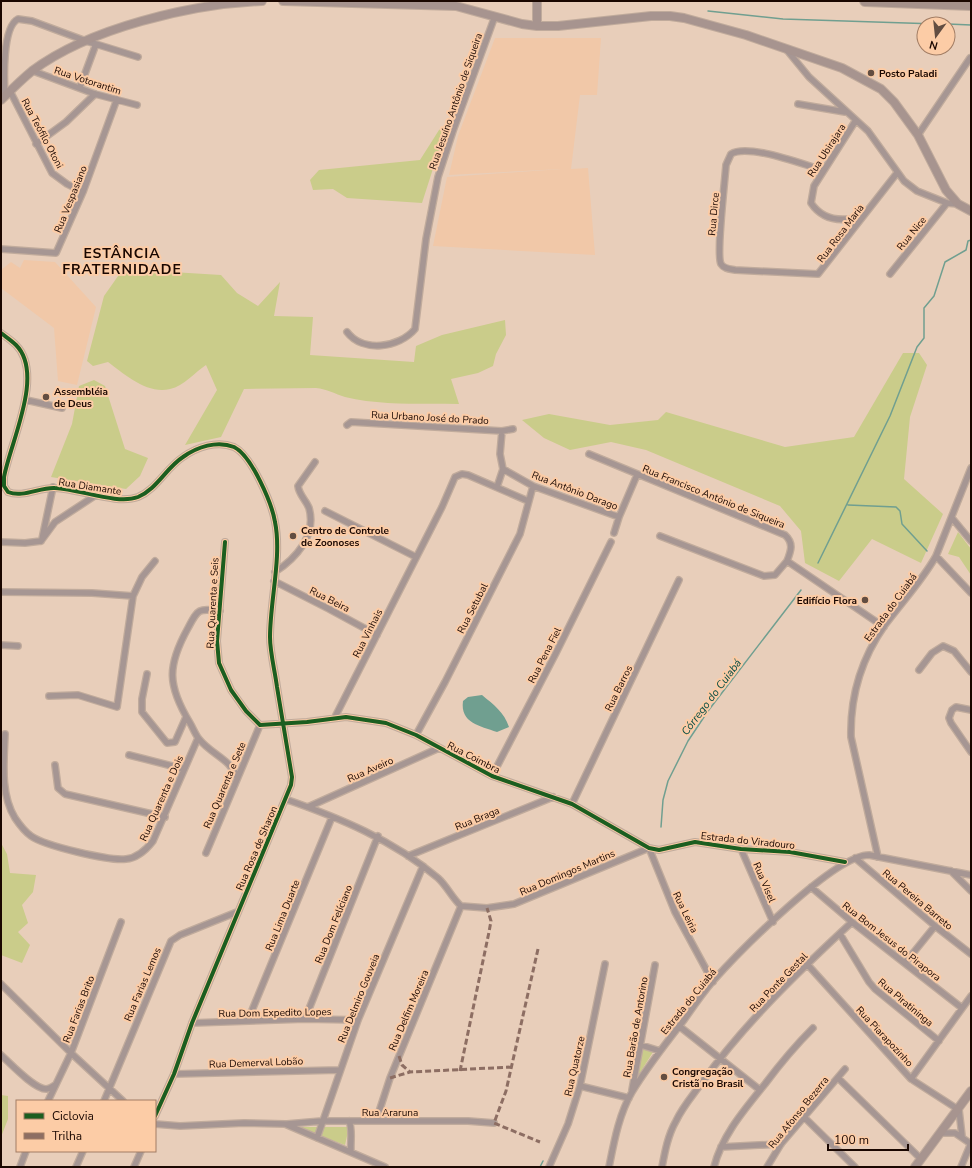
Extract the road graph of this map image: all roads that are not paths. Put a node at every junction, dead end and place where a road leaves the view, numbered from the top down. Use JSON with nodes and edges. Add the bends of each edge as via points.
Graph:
{"nodes":[{"id":1,"x":262,"y":1,"type":"edge"},
{"id":2,"x":283,"y":1,"type":"edge"},
{"id":3,"x":865,"y":1,"type":"edge"},
{"id":4,"x":537,"y":4,"type":"edge"},
{"id":5,"x":971,"y":5,"type":"edge"},
{"id":6,"x":495,"y":16,"type":"junction"},
{"id":7,"x":537,"y":26,"type":"junction"},
{"id":8,"x":86,"y":41,"type":"junction"},
{"id":9,"x":96,"y":44,"type":"junction"},
{"id":10,"x":784,"y":46,"type":"junction"},
{"id":11,"x":138,"y":57,"type":"dead end"},
{"id":12,"x":970,"y":58,"type":"edge"},
{"id":13,"x":33,"y":71,"type":"junction"},
{"id":14,"x":80,"y":87,"type":"junction"},
{"id":15,"x":95,"y":94,"type":"junction"},
{"id":16,"x":5,"y":96,"type":"edge"},
{"id":17,"x":117,"y":99,"type":"junction"},
{"id":18,"x":798,"y":104,"type":"dead end"},
{"id":19,"x":137,"y":105,"type":"dead end"},
{"id":20,"x":846,"y":112,"type":"junction"},
{"id":21,"x":856,"y":120,"type":"junction"},
{"id":22,"x":918,"y":135,"type":"junction"},
{"id":23,"x":36,"y":144,"type":"junction"},
{"id":24,"x":823,"y":170,"type":"junction"},
{"id":25,"x":897,"y":173,"type":"junction"},
{"id":26,"x":83,"y":192,"type":"junction"},
{"id":27,"x":947,"y":203,"type":"junction"},
{"id":28,"x":958,"y":204,"type":"junction"},
{"id":29,"x":971,"y":212,"type":"edge"},
{"id":30,"x":864,"y":216,"type":"junction"},
{"id":31,"x":1,"y":249,"type":"edge"},
{"id":32,"x":735,"y":270,"type":"joint"},
{"id":33,"x":890,"y":274,"type":"dead end"},
{"id":34,"x":347,"y":332,"type":"dead end"},
{"id":35,"x":1,"y":333,"type":"edge"},
{"id":36,"x":26,"y":400,"type":"junction"},
{"id":37,"x":62,"y":408,"type":"dead end"},
{"id":38,"x":347,"y":425,"type":"dead end"},
{"id":39,"x":513,"y":429,"type":"dead end"},
{"id":40,"x":502,"y":431,"type":"junction"},
{"id":41,"x":590,"y":454,"type":"dead end"},
{"id":42,"x":315,"y":462,"type":"dead end"},
{"id":43,"x":971,"y":468,"type":"edge"},
{"id":44,"x":503,"y":469,"type":"junction"},
{"id":45,"x":637,"y":475,"type":"junction"},
{"id":46,"x":533,"y":486,"type":"junction"},
{"id":47,"x":53,"y":487,"type":"junction"},
{"id":48,"x":497,"y":487,"type":"junction"},
{"id":49,"x":96,"y":495,"type":"junction"},
{"id":50,"x":528,"y":500,"type":"junction"},
{"id":51,"x":325,"y":511,"type":"dead end"},
{"id":52,"x":619,"y":517,"type":"junction"},
{"id":53,"x":952,"y":518,"type":"junction"},
{"id":54,"x":614,"y":534,"type":"dead end"},
{"id":55,"x":660,"y":536,"type":"dead end"},
{"id":56,"x":41,"y":541,"type":"junction"},
{"id":57,"x":971,"y":541,"type":"edge"},
{"id":58,"x":1,"y":542,"type":"edge"},
{"id":59,"x":225,"y":542,"type":"dead end"},
{"id":60,"x":611,"y":542,"type":"dead end"},
{"id":61,"x":936,"y":556,"type":"junction"},
{"id":62,"x":416,"y":557,"type":"junction"},
{"id":63,"x":155,"y":561,"type":"dead end"},
{"id":64,"x":787,"y":561,"type":"junction"},
{"id":65,"x":275,"y":572,"type":"junction"},
{"id":66,"x":679,"y":580,"type":"dead end"},
{"id":67,"x":274,"y":581,"type":"junction"},
{"id":68,"x":1,"y":592,"type":"edge"},
{"id":69,"x":971,"y":593,"type":"edge"},
{"id":70,"x":133,"y":596,"type":"junction"},
{"id":71,"x":220,"y":611,"type":"junction"},
{"id":72,"x":884,"y":627,"type":"junction"},
{"id":73,"x":377,"y":635,"type":"junction"},
{"id":74,"x":1,"y":645,"type":"edge"},
{"id":75,"x":18,"y":646,"type":"dead end"},
{"id":76,"x":919,"y":670,"type":"dead end"},
{"id":77,"x":971,"y":672,"type":"edge"},
{"id":78,"x":146,"y":674,"type":"dead end"},
{"id":79,"x":49,"y":696,"type":"dead end"},
{"id":80,"x":971,"y":710,"type":"edge"},
{"id":81,"x":186,"y":717,"type":"junction"},
{"id":82,"x":335,"y":717,"type":"junction"},
{"id":83,"x":283,"y":722,"type":"junction"},
{"id":84,"x":260,"y":724,"type":"junction"},
{"id":85,"x":5,"y":734,"type":"dead end"},
{"id":86,"x":416,"y":735,"type":"junction"},
{"id":87,"x":198,"y":738,"type":"junction"},
{"id":88,"x":439,"y":748,"type":"junction"},
{"id":89,"x":971,"y":752,"type":"edge"},
{"id":90,"x":129,"y":755,"type":"dead end"},
{"id":91,"x":246,"y":758,"type":"junction"},
{"id":92,"x":55,"y":765,"type":"dead end"},
{"id":93,"x":231,"y":765,"type":"junction"},
{"id":94,"x":184,"y":769,"type":"junction"},
{"id":95,"x":492,"y":776,"type":"junction"},
{"id":96,"x":238,"y":777,"type":"junction"},
{"id":97,"x":553,"y":797,"type":"junction"},
{"id":98,"x":285,"y":799,"type":"junction"},
{"id":99,"x":572,"y":804,"type":"junction"},
{"id":100,"x":308,"y":807,"type":"junction"},
{"id":101,"x":164,"y":817,"type":"junction"},
{"id":102,"x":332,"y":817,"type":"junction"},
{"id":103,"x":378,"y":836,"type":"junction"},
{"id":104,"x":649,"y":848,"type":"junction"},
{"id":105,"x":741,"y":849,"type":"junction"},
{"id":106,"x":206,"y":853,"type":"dead end"},
{"id":107,"x":408,"y":856,"type":"junction"},
{"id":108,"x":878,"y":857,"type":"junction"},
{"id":109,"x":855,"y":858,"type":"junction"},
{"id":110,"x":845,"y":862,"type":"junction"},
{"id":111,"x":423,"y":866,"type":"junction"},
{"id":112,"x":951,"y":871,"type":"junction"},
{"id":113,"x":971,"y":875,"type":"edge"},
{"id":114,"x":811,"y":887,"type":"junction"},
{"id":115,"x":971,"y":892,"type":"edge"},
{"id":116,"x":461,"y":906,"type":"junction"},
{"id":117,"x":237,"y":912,"type":"junction"},
{"id":118,"x":121,"y":922,"type":"dead end"},
{"id":119,"x":773,"y":922,"type":"junction"},
{"id":120,"x":852,"y":922,"type":"junction"},
{"id":121,"x":935,"y":926,"type":"junction"},
{"id":122,"x":840,"y":934,"type":"junction"},
{"id":123,"x":971,"y":954,"type":"edge"},
{"id":124,"x":905,"y":963,"type":"junction"},
{"id":125,"x":604,"y":964,"type":"dead end"},
{"id":126,"x":656,"y":964,"type":"dead end"},
{"id":127,"x":807,"y":964,"type":"junction"},
{"id":128,"x":713,"y":982,"type":"junction"},
{"id":129,"x":1,"y":984,"type":"edge"},
{"id":130,"x":971,"y":996,"type":"edge"},
{"id":131,"x":962,"y":1008,"type":"junction"},
{"id":132,"x":305,"y":1019,"type":"junction"},
{"id":133,"x":248,"y":1020,"type":"junction"},
{"id":134,"x":358,"y":1020,"type":"junction"},
{"id":135,"x":192,"y":1023,"type":"junction"},
{"id":136,"x":680,"y":1026,"type":"junction"},
{"id":137,"x":812,"y":1028,"type":"dead end"},
{"id":138,"x":939,"y":1041,"type":"junction"},
{"id":139,"x":641,"y":1045,"type":"junction"},
{"id":140,"x":660,"y":1051,"type":"junction"},
{"id":141,"x":71,"y":1052,"type":"junction"},
{"id":142,"x":1,"y":1055,"type":"edge"},
{"id":143,"x":720,"y":1058,"type":"junction"},
{"id":144,"x":339,"y":1070,"type":"junction"},
{"id":145,"x":845,"y":1070,"type":"dead end"},
{"id":146,"x":174,"y":1074,"type":"junction"},
{"id":147,"x":838,"y":1078,"type":"junction"},
{"id":148,"x":912,"y":1079,"type":"junction"},
{"id":149,"x":55,"y":1085,"type":"junction"},
{"id":150,"x":580,"y":1086,"type":"junction"},
{"id":151,"x":110,"y":1087,"type":"junction"},
{"id":152,"x":760,"y":1090,"type":"junction"},
{"id":153,"x":971,"y":1091,"type":"edge"},
{"id":154,"x":631,"y":1095,"type":"junction"},
{"id":155,"x":48,"y":1100,"type":"edge"},
{"id":156,"x":104,"y":1100,"type":"edge"},
{"id":157,"x":123,"y":1100,"type":"edge"},
{"id":158,"x":959,"y":1110,"type":"junction"},
{"id":159,"x":156,"y":1114,"type":"edge"},
{"id":160,"x":805,"y":1118,"type":"junction"},
{"id":161,"x":322,"y":1121,"type":"junction"},
{"id":162,"x":349,"y":1121,"type":"junction"},
{"id":163,"x":376,"y":1121,"type":"junction"},
{"id":164,"x":494,"y":1122,"type":"dead end"},
{"id":165,"x":156,"y":1124,"type":"edge"},
{"id":166,"x":285,"y":1124,"type":"junction"},
{"id":167,"x":940,"y":1133,"type":"junction"},
{"id":168,"x":962,"y":1136,"type":"junction"},
{"id":169,"x":317,"y":1138,"type":"junction"},
{"id":170,"x":971,"y":1143,"type":"edge"},
{"id":171,"x":781,"y":1144,"type":"junction"},
{"id":172,"x":721,"y":1146,"type":"junction"},
{"id":173,"x":26,"y":1152,"type":"edge"},
{"id":174,"x":83,"y":1152,"type":"edge"},
{"id":175,"x":141,"y":1152,"type":"edge"},
{"id":176,"x":352,"y":1152,"type":"junction"},
{"id":177,"x":921,"y":1159,"type":"junction"},
{"id":178,"x":852,"y":1166,"type":"edge"},
{"id":179,"x":20,"y":1167,"type":"edge"},
{"id":180,"x":76,"y":1167,"type":"edge"},
{"id":181,"x":134,"y":1167,"type":"edge"},
{"id":182,"x":385,"y":1167,"type":"edge"},
{"id":183,"x":549,"y":1167,"type":"edge"},
{"id":184,"x":609,"y":1167,"type":"edge"},
{"id":185,"x":662,"y":1167,"type":"edge"},
{"id":186,"x":714,"y":1167,"type":"edge"},
{"id":187,"x":767,"y":1167,"type":"edge"},
{"id":188,"x":914,"y":1167,"type":"edge"},
{"id":189,"x":961,"y":1167,"type":"edge"}],
"edges":[{"from":1,"to":8,"type":"street","via":[[219,4],[190,10],[149,20]]},
{"from":2,"to":6,"type":"street","via":[[443,5]]},
{"from":3,"to":5,"type":"highway"},
{"from":4,"to":7,"type":"street"},
{"from":6,"to":7,"type":"street"},
{"from":6,"to":34,"type":"street","name":"Rua Jesuíno Antônio de Siqueira","via":[[438,177],[427,233],[416,328],[398,341],[376,346],[359,343]]},
{"from":7,"to":10,"type":"street","via":[[670,16]]},
{"from":8,"to":9,"type":"street"},
{"from":8,"to":13,"type":"street"},
{"from":8,"to":16,"type":"street","via":[[32,21],[14,21],[8,37],[4,67]]},
{"from":9,"to":11,"type":"street"},
{"from":9,"to":14,"type":"street"},
{"from":10,"to":20,"type":"street","via":[[809,77]]},
{"from":10,"to":22,"type":"street","via":[[842,68],[881,89]]},
{"from":12,"to":22,"type":"street"},
{"from":13,"to":14,"type":"street","name":"Rua Votorantim"},
{"from":13,"to":16,"type":"street"},
{"from":14,"to":15,"type":"street","name":"Rua Votorantim"},
{"from":15,"to":17,"type":"street","name":"Rua Votorantim"},
{"from":15,"to":23,"type":"street","via":[[66,122]]},
{"from":16,"to":23,"type":"street","name":"Rua Teófilo Otoni"},
{"from":17,"to":19,"type":"street","name":"Rua Votorantim"},
{"from":17,"to":26,"type":"street","name":"Rua Vespasiano"},
{"from":18,"to":20,"type":"street"},
{"from":20,"to":21,"type":"street"},
{"from":21,"to":24,"type":"street","name":"Rua Ubirajara"},
{"from":21,"to":25,"type":"street","via":[[877,142]]},
{"from":22,"to":28,"type":"street","via":[[946,190]]},
{"from":23,"to":26,"type":"street","name":"Rua Teófilo Otoni","via":[[52,173]]},
{"from":24,"to":30,"type":"street","name":"Rua Ubirajara","via":[[812,192],[810,203],[814,208],[826,217],[835,219]]},
{"from":24,"to":32,"type":"street","name":"Rua Dirce","via":[[756,152],[734,152],[726,165],[719,259],[724,268]]},
{"from":25,"to":27,"type":"street","via":[[917,191]]},
{"from":25,"to":30,"type":"street","name":"Rua Rosa Maria"},
{"from":26,"to":31,"type":"street","name":"Rua Vespasiano","via":[[56,253]]},
{"from":27,"to":28,"type":"street"},
{"from":27,"to":33,"type":"street","name":"Rua Nice"},
{"from":28,"to":29,"type":"street"},
{"from":30,"to":32,"type":"street","name":"Rua Rosa Maria","via":[[818,274]]},
{"from":35,"to":36,"type":"street","name":"Rua Diamante","via":[[16,345],[22,354],[26,374]]},
{"from":36,"to":37,"type":"street"},
{"from":36,"to":47,"type":"street","name":"Rua Diamante","via":[[5,470],[4,486],[13,494]]},
{"from":38,"to":40,"type":"street","name":"Rua Urbano José do Prado","via":[[351,422],[388,423]]},
{"from":39,"to":40,"type":"street","name":"Rua Urbano José do Prado"},
{"from":40,"to":44,"type":"street","via":[[500,454]]},
{"from":41,"to":45,"type":"street","name":"Rua Francisco Antônio de Siqueira"},
{"from":42,"to":65,"type":"street","via":[[298,486],[310,510],[305,543],[293,559]]},
{"from":43,"to":53,"type":"street","name":"Estrada do Cuiabá"},
{"from":44,"to":46,"type":"street","name":"Rua Antônio Darago"},
{"from":44,"to":48,"type":"street"},
{"from":45,"to":52,"type":"street"},
{"from":45,"to":64,"type":"street","name":"Rua Francisco Antônio de Siqueira","via":[[715,504],[785,535],[790,539],[791,545]]},
{"from":46,"to":50,"type":"street","name":"Rua Setubal"},
{"from":46,"to":52,"type":"street","name":"Rua Antônio Darago"},
{"from":47,"to":49,"type":"street","name":"Rua Diamante","via":[[81,490]]},
{"from":47,"to":56,"type":"street"},
{"from":48,"to":50,"type":"street"},
{"from":48,"to":62,"type":"street","name":"Rua Vinhais","via":[[462,474],[455,477]]},
{"from":49,"to":56,"type":"street","via":[[55,522]]},
{"from":49,"to":65,"type":"street","name":"Rua Diamante","via":[[132,499],[148,491],[170,467],[195,450],[214,445],[234,447],[247,460],[271,503],[277,530]]},
{"from":50,"to":86,"type":"street","name":"Rua Setubal","via":[[520,534]]},
{"from":51,"to":62,"type":"street"},
{"from":52,"to":54,"type":"street"},
{"from":53,"to":57,"type":"street"},
{"from":53,"to":61,"type":"street","name":"Estrada do Cuiabá"},
{"from":55,"to":64,"type":"street","via":[[764,576],[775,575]]},
{"from":56,"to":58,"type":"street"},
{"from":59,"to":71,"type":"street","name":"Rua Quarenta e Seis"},
{"from":60,"to":95,"type":"street","name":"Rua Pena Fiel"},
{"from":61,"to":69,"type":"street"},
{"from":61,"to":72,"type":"street","name":"Estrada do Cuiabá","via":[[929,569]]},
{"from":62,"to":73,"type":"street","name":"Rua Vinhais"},
{"from":63,"to":70,"type":"street","via":[[142,577]]},
{"from":64,"to":72,"type":"street"},
{"from":65,"to":67,"type":"street","name":"Rua Rosa de Sharon"},
{"from":66,"to":99,"type":"street","name":"Rua Barros"},
{"from":67,"to":73,"type":"street","name":"Rua Beira"},
{"from":67,"to":83,"type":"street","name":"Rua Rosa de Sharon","via":[[270,646]]},
{"from":68,"to":70,"type":"street"},
{"from":70,"to":79,"type":"street","via":[[116,707],[78,696]]},
{"from":71,"to":81,"type":"street","via":[[204,609],[196,614],[173,658],[172,675],[175,691]]},
{"from":71,"to":84,"type":"street","name":"Rua Quarenta e Seis","via":[[217,648],[224,676],[246,711]]},
{"from":72,"to":108,"type":"street","name":"Estrada do Cuiabá","via":[[861,671],[852,699],[850,717],[851,737]]},
{"from":73,"to":82,"type":"street","name":"Rua Vinhais"},
{"from":74,"to":75,"type":"street"},
{"from":76,"to":77,"type":"street","via":[[932,654],[943,646],[954,650]]},
{"from":78,"to":81,"type":"street","via":[[142,712],[162,739],[167,743],[175,742]]},
{"from":80,"to":89,"type":"street","via":[[956,708],[952,710],[949,718]]},
{"from":81,"to":87,"type":"street"},
{"from":82,"to":83,"type":"street","name":"Rua Coimbra","via":[[307,722]]},
{"from":82,"to":86,"type":"street","name":"Rua Coimbra","via":[[386,723]]},
{"from":83,"to":84,"type":"street"},
{"from":83,"to":98,"type":"street","name":"Rua Rosa de Sharon","via":[[292,777]]},
{"from":84,"to":91,"type":"street","name":"Rua Quarenta e Sete"},
{"from":85,"to":101,"type":"street","name":"Rua Quarenta e Dois","via":[[4,769],[7,799],[22,828],[43,842],[111,859],[125,859],[139,855],[147,849]]},
{"from":86,"to":88,"type":"street","name":"Rua Coimbra"},
{"from":87,"to":93,"type":"street"},
{"from":87,"to":94,"type":"street","name":"Rua Quarenta e Dois"},
{"from":88,"to":95,"type":"street","name":"Rua Coimbra"},
{"from":88,"to":100,"type":"street","name":"Rua Aveiro"},
{"from":90,"to":94,"type":"street"},
{"from":91,"to":93,"type":"street"},
{"from":91,"to":96,"type":"street","name":"Rua Quarenta e Sete"},
{"from":92,"to":101,"type":"street","via":[[58,788],[65,794]]},
{"from":93,"to":96,"type":"street"},
{"from":94,"to":101,"type":"street","name":"Rua Quarenta e Dois"},
{"from":95,"to":97,"type":"street","name":"Rua Coimbra"},
{"from":96,"to":106,"type":"street","name":"Rua Quarenta e Sete"},
{"from":97,"to":99,"type":"street","name":"Rua Coimbra"},
{"from":97,"to":107,"type":"street","name":"Rua Braga"},
{"from":98,"to":100,"type":"street"},
{"from":98,"to":117,"type":"street","name":"Rua Rosa de Sharon"},
{"from":99,"to":104,"type":"street","name":"Rua Coimbra"},
{"from":100,"to":102,"type":"street"},
{"from":102,"to":103,"type":"street"},
{"from":102,"to":133,"type":"street","name":"Rua Lima Duarte"},
{"from":103,"to":107,"type":"street"},
{"from":103,"to":132,"type":"street","name":"Rua Dom Felíciano"},
{"from":104,"to":105,"type":"street","name":"Estrada do Viradouro","via":[[659,850],[695,842]]},
{"from":104,"to":116,"type":"street","name":"Rua Domingos Martins","via":[[514,904],[501,907]]},
{"from":104,"to":128,"type":"street","name":"Rua Leiria","via":[[675,912]]},
{"from":105,"to":110,"type":"street","name":"Estrada do Viradouro","via":[[790,852]]},
{"from":105,"to":119,"type":"street","name":"Rua Visel"},
{"from":107,"to":111,"type":"street"},
{"from":108,"to":109,"type":"street","via":[[862,855]]},
{"from":108,"to":112,"type":"street"},
{"from":109,"to":110,"type":"street"},
{"from":109,"to":121,"type":"street","name":"Rua Pereira Barreto"},
{"from":110,"to":114,"type":"street","name":"Estrada do Cuiabá"},
{"from":111,"to":116,"type":"street","via":[[442,882]]},
{"from":111,"to":134,"type":"street","name":"Rua Delmiro Gouveia"},
{"from":112,"to":113,"type":"street"},
{"from":112,"to":115,"type":"street"},
{"from":114,"to":119,"type":"street","name":"Estrada do Cuiabá"},
{"from":114,"to":120,"type":"street","name":"Rua Bom Jesus do Pirapora"},
{"from":116,"to":163,"type":"street","name":"Rua Delfim Moreira","via":[[394,1067]]},
{"from":117,"to":135,"type":"street","name":"Rua Rosa de Sharon"},
{"from":117,"to":151,"type":"street","name":"Rua Farias Lemos","via":[[171,941]]},
{"from":118,"to":141,"type":"street","name":"Rua Farias Brito"},
{"from":119,"to":128,"type":"street","name":"Estrada do Cuiabá"},
{"from":120,"to":122,"type":"street","name":"Rua Ponte Gestal"},
{"from":120,"to":124,"type":"street","name":"Rua Bom Jesus do Pirapora"},
{"from":121,"to":123,"type":"street","name":"Rua Pereira Barreto"},
{"from":121,"to":124,"type":"street"},
{"from":122,"to":127,"type":"street","name":"Rua Ponte Gestal"},
{"from":122,"to":138,"type":"street","name":"Rua Piratininga","via":[[872,986]]},
{"from":124,"to":131,"type":"street","name":"Rua Bom Jesus do Pirapora"},
{"from":125,"to":150,"type":"street","name":"Rua Quatorze"},
{"from":126,"to":139,"type":"street","name":"Rua Barão de Antorino"},
{"from":127,"to":143,"type":"street","name":"Rua Ponte Gestal"},
{"from":127,"to":148,"type":"street","name":"Rua Piarapozinho"},
{"from":128,"to":136,"type":"street","name":"Estrada do Cuiabá"},
{"from":129,"to":141,"type":"street"},
{"from":130,"to":131,"type":"street"},
{"from":131,"to":138,"type":"street"},
{"from":132,"to":133,"type":"street","name":"Rua Dom Expedito Lopes"},
{"from":132,"to":134,"type":"street","name":"Rua Dom Expedito Lopes"},
{"from":133,"to":135,"type":"street","name":"Rua Dom Expedito Lopes"},
{"from":134,"to":144,"type":"street","name":"Rua Delmiro Gouveia"},
{"from":135,"to":146,"type":"street","name":"Rua Rosa de Sharon"},
{"from":136,"to":140,"type":"street","name":"Estrada do Cuiabá"},
{"from":136,"to":143,"type":"street"},
{"from":137,"to":152,"type":"street"},
{"from":138,"to":148,"type":"street"},
{"from":139,"to":140,"type":"street"},
{"from":139,"to":154,"type":"street","name":"Rua Barão de Antorino"},
{"from":140,"to":154,"type":"street","name":"Estrada do Cuiabá"},
{"from":141,"to":149,"type":"street","name":"Rua Farias Brito"},
{"from":141,"to":151,"type":"street"},
{"from":142,"to":149,"type":"street","via":[[41,1088],[48,1089]]},
{"from":143,"to":152,"type":"street"},
{"from":143,"to":185,"type":"street","name":"Rua Ponte Gestal","via":[[675,1122]]},
{"from":144,"to":146,"type":"street","name":"Rua Demerval Lobão"},
{"from":144,"to":161,"type":"street","name":"Rua Delmiro Gouveia"},
{"from":145,"to":147,"type":"street","name":"Rua Afonso Bezerra"},
{"from":146,"to":159,"type":"street","name":"Rua Rosa de Sharon"},
{"from":147,"to":160,"type":"street","name":"Rua Afonso Bezerra"},
{"from":147,"to":177,"type":"street"},
{"from":148,"to":158,"type":"street","name":"Rua Piarapozinho"},
{"from":149,"to":155,"type":"street","name":"Rua Farias Brito"},
{"from":150,"to":154,"type":"street"},
{"from":150,"to":183,"type":"street","name":"Rua Quatorze","via":[[568,1124]]},
{"from":151,"to":156,"type":"street","name":"Rua Farias Lemos"},
{"from":151,"to":157,"type":"street"},
{"from":152,"to":172,"type":"street"},
{"from":153,"to":158,"type":"street"},
{"from":154,"to":184,"type":"street","name":"Estrada do Cuiabá","via":[[617,1130]]},
{"from":158,"to":167,"type":"street"},
{"from":158,"to":168,"type":"street"},
{"from":160,"to":171,"type":"street","name":"Rua Afonso Bezerra"},
{"from":160,"to":178,"type":"street"},
{"from":161,"to":162,"type":"street","name":"Rua Araruna"},
{"from":161,"to":166,"type":"street","name":"Rua Araruna"},
{"from":161,"to":169,"type":"street","name":"Rua Delmiro Gouveia"},
{"from":162,"to":163,"type":"street","name":"Rua Araruna"},
{"from":162,"to":176,"type":"street"},
{"from":163,"to":164,"type":"street","name":"Rua Araruna"},
{"from":165,"to":166,"type":"street","name":"Rua Araruna"},
{"from":166,"to":169,"type":"street"},
{"from":167,"to":168,"type":"street","via":[[955,1133]]},
{"from":167,"to":177,"type":"street"},
{"from":168,"to":170,"type":"street"},
{"from":169,"to":176,"type":"street"},
{"from":170,"to":189,"type":"street"},
{"from":171,"to":172,"type":"street"},
{"from":171,"to":187,"type":"street","name":"Rua Afonso Bezerra"},
{"from":172,"to":186,"type":"street"},
{"from":173,"to":179,"type":"street"},
{"from":174,"to":180,"type":"street"},
{"from":175,"to":181,"type":"street"},
{"from":176,"to":182,"type":"street"},
{"from":177,"to":188,"type":"street"}]}
